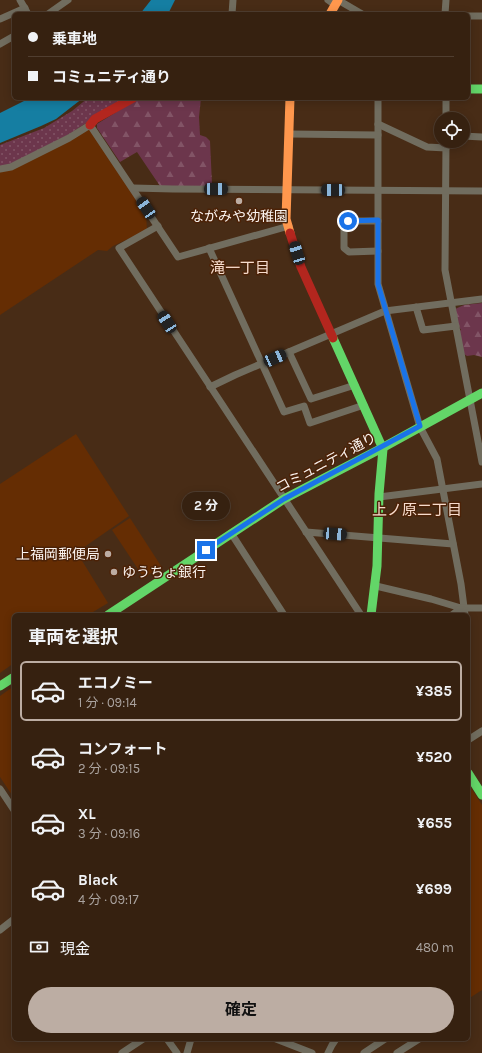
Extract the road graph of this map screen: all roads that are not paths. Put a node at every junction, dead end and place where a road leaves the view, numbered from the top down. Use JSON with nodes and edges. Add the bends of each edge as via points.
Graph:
{"nodes":[{"id":1,"x":20,"y":0,"type":"edge"},
{"id":2,"x":68,"y":0,"type":"edge"},
{"id":3,"x":233,"y":0,"type":"edge"},
{"id":4,"x":446,"y":0,"type":"edge"},
{"id":5,"x":335,"y":1,"type":"edge"},
{"id":6,"x":26,"y":11,"type":"edge"},
{"id":7,"x":51,"y":12,"type":"edge"},
{"id":8,"x":232,"y":12,"type":"edge"},
{"id":9,"x":331,"y":12,"type":"edge"},
{"id":10,"x":358,"y":12,"type":"edge"},
{"id":11,"x":446,"y":12,"type":"edge"},
{"id":12,"x":12,"y":15,"type":"edge"},
{"id":13,"x":470,"y":16,"type":"edge"},
{"id":14,"x":482,"y":16,"type":"edge"},
{"id":15,"x":0,"y":19,"type":"edge"},
{"id":16,"x":12,"y":37,"type":"edge"},
{"id":17,"x":0,"y":44,"type":"edge"},
{"id":18,"x":470,"y":89,"type":"edge"},
{"id":19,"x":482,"y":90,"type":"edge"},
{"id":20,"x":128,"y":100,"type":"edge"},
{"id":21,"x":290,"y":100,"type":"edge"},
{"id":22,"x":378,"y":100,"type":"edge"},
{"id":23,"x":446,"y":100,"type":"edge"},
{"id":24,"x":446,"y":112,"type":"edge"},
{"id":25,"x":90,"y":124,"type":"junction"},
{"id":26,"x":378,"y":124,"type":"junction"},
{"id":27,"x":289,"y":134,"type":"junction"},
{"id":28,"x":378,"y":135,"type":"junction"},
{"id":29,"x":470,"y":136,"type":"edge"},
{"id":30,"x":482,"y":137,"type":"edge"},
{"id":31,"x":434,"y":146,"type":"edge"},
{"id":32,"x":446,"y":148,"type":"edge"},
{"id":33,"x":0,"y":169,"type":"edge"},
{"id":34,"x":133,"y":188,"type":"junction"},
{"id":35,"x":287,"y":190,"type":"junction"},
{"id":36,"x":378,"y":190,"type":"junction"},
{"id":37,"x":445,"y":190,"type":"junction"},
{"id":38,"x":482,"y":191,"type":"edge"},
{"id":39,"x":378,"y":220,"type":"junction"},
{"id":40,"x":158,"y":226,"type":"junction"},
{"id":41,"x":288,"y":226,"type":"junction"},
{"id":42,"x":209,"y":248,"type":"junction"},
{"id":43,"x":378,"y":251,"type":"junction"},
{"id":44,"x":482,"y":299,"type":"edge"},
{"id":45,"x":451,"y":302,"type":"junction"},
{"id":46,"x":416,"y":307,"type":"junction"},
{"id":47,"x":385,"y":311,"type":"junction"},
{"id":48,"x":456,"y":326,"type":"junction"},
{"id":49,"x":331,"y":334,"type":"junction"},
{"id":50,"x":289,"y":352,"type":"junction"},
{"id":51,"x":262,"y":364,"type":"junction"},
{"id":52,"x":355,"y":386,"type":"junction"},
{"id":53,"x":210,"y":387,"type":"junction"},
{"id":54,"x":482,"y":393,"type":"edge"},
{"id":55,"x":470,"y":399,"type":"junction"},
{"id":56,"x":364,"y":405,"type":"junction"},
{"id":57,"x":420,"y":426,"type":"junction"},
{"id":58,"x":479,"y":430,"type":"edge"},
{"id":59,"x":382,"y":448,"type":"junction"},
{"id":60,"x":482,"y":462,"type":"edge"},
{"id":61,"x":482,"y":484,"type":"edge"},
{"id":62,"x":442,"y":490,"type":"junction"},
{"id":63,"x":379,"y":497,"type":"junction"},
{"id":64,"x":284,"y":499,"type":"junction"},
{"id":65,"x":306,"y":532,"type":"junction"},
{"id":66,"x":231,"y":533,"type":"junction"},
{"id":67,"x":379,"y":537,"type":"junction"},
{"id":68,"x":452,"y":544,"type":"junction"},
{"id":69,"x":376,"y":586,"type":"junction"},
{"id":70,"x":482,"y":608,"type":"edge"},
{"id":71,"x":463,"y":610,"type":"edge"},
{"id":72,"x":119,"y":612,"type":"edge"},
{"id":73,"x":283,"y":613,"type":"edge"},
{"id":74,"x":360,"y":613,"type":"edge"},
{"id":75,"x":371,"y":613,"type":"edge"},
{"id":76,"x":12,"y":678,"type":"edge"},
{"id":77,"x":0,"y":686,"type":"edge"},
{"id":78,"x":482,"y":731,"type":"edge"},
{"id":79,"x":470,"y":739,"type":"edge"},
{"id":80,"x":470,"y":776,"type":"edge"},
{"id":81,"x":0,"y":790,"type":"edge"},
{"id":82,"x":482,"y":795,"type":"edge"},
{"id":83,"x":12,"y":807,"type":"edge"},
{"id":84,"x":12,"y":921,"type":"edge"},
{"id":85,"x":0,"y":930,"type":"edge"},
{"id":86,"x":140,"y":1041,"type":"edge"},
{"id":87,"x":168,"y":1041,"type":"edge"},
{"id":88,"x":190,"y":1041,"type":"edge"},
{"id":89,"x":281,"y":1041,"type":"edge"},
{"id":90,"x":335,"y":1041,"type":"edge"},
{"id":91,"x":382,"y":1041,"type":"edge"},
{"id":92,"x":416,"y":1041,"type":"edge"},
{"id":93,"x":122,"y":1053,"type":"edge"},
{"id":94,"x":177,"y":1053,"type":"edge"},
{"id":95,"x":187,"y":1053,"type":"edge"},
{"id":96,"x":312,"y":1053,"type":"edge"},
{"id":97,"x":328,"y":1053,"type":"edge"},
{"id":98,"x":364,"y":1053,"type":"edge"},
{"id":99,"x":397,"y":1053,"type":"edge"}],
"edges":[{"from":1,"to":6,"type":"street"},
{"from":2,"to":7,"type":"street"},
{"from":3,"to":8,"type":"street"},
{"from":4,"to":11,"type":"street"},
{"from":5,"to":9,"type":"street"},
{"from":5,"to":10,"type":"street"},
{"from":12,"to":15,"type":"street"},
{"from":13,"to":14,"type":"street"},
{"from":16,"to":17,"type":"street"},
{"from":18,"to":19,"type":"street"},
{"from":20,"to":25,"type":"street"},
{"from":21,"to":27,"type":"street"},
{"from":22,"to":26,"type":"street"},
{"from":23,"to":24,"type":"street"},
{"from":25,"to":33,"type":"street","via":[[11,167]]},
{"from":25,"to":34,"type":"street"},
{"from":26,"to":28,"type":"street"},
{"from":26,"to":31,"type":"street","via":[[427,147]]},
{"from":27,"to":28,"type":"street"},
{"from":27,"to":35,"type":"street"},
{"from":28,"to":36,"type":"street"},
{"from":29,"to":30,"type":"street"},
{"from":32,"to":37,"type":"street"},
{"from":34,"to":35,"type":"street"},
{"from":34,"to":40,"type":"street"},
{"from":35,"to":36,"type":"street"},
{"from":35,"to":41,"type":"street"},
{"from":36,"to":37,"type":"street"},
{"from":36,"to":39,"type":"street"},
{"from":37,"to":38,"type":"street"},
{"from":37,"to":45,"type":"street","via":[[445,270]]},
{"from":39,"to":43,"type":"street"},
{"from":39,"to":43,"type":"street","via":[[348,221],[344,225],[344,248],[349,252]]},
{"from":40,"to":42,"type":"street","via":[[178,257]]},
{"from":40,"to":53,"type":"street","via":[[119,248]]},
{"from":41,"to":42,"type":"street"},
{"from":41,"to":49,"type":"street","via":[[301,267]]},
{"from":42,"to":51,"type":"street"},
{"from":43,"to":47,"type":"street","via":[[378,284]]},
{"from":44,"to":45,"type":"street"},
{"from":45,"to":46,"type":"street"},
{"from":45,"to":48,"type":"street"},
{"from":46,"to":47,"type":"street"},
{"from":46,"to":48,"type":"street","via":[[423,330]]},
{"from":47,"to":49,"type":"street"},
{"from":47,"to":57,"type":"street"},
{"from":48,"to":55,"type":"street"},
{"from":49,"to":50,"type":"street"},
{"from":49,"to":52,"type":"street"},
{"from":50,"to":51,"type":"street"},
{"from":50,"to":52,"type":"street","via":[[311,399]]},
{"from":51,"to":53,"type":"street"},
{"from":51,"to":56,"type":"street","via":[[284,412],[304,406],[310,423]]},
{"from":52,"to":56,"type":"street"},
{"from":53,"to":64,"type":"street"},
{"from":54,"to":55,"type":"street","name":"コミュニティ通り"},
{"from":55,"to":57,"type":"street","name":"コミュニティ通り"},
{"from":55,"to":58,"type":"street"},
{"from":56,"to":59,"type":"street"},
{"from":57,"to":59,"type":"street","name":"コミュニティ通り"},
{"from":57,"to":62,"type":"street","via":[[436,459]]},
{"from":58,"to":60,"type":"street"},
{"from":59,"to":63,"type":"street"},
{"from":59,"to":64,"type":"street","name":"コミュニティ通り"},
{"from":61,"to":62,"type":"street"},
{"from":62,"to":63,"type":"street"},
{"from":62,"to":68,"type":"street"},
{"from":63,"to":67,"type":"street"},
{"from":64,"to":65,"type":"street"},
{"from":64,"to":66,"type":"street","name":"コミュニティ通り"},
{"from":65,"to":67,"type":"street"},
{"from":65,"to":74,"type":"street"},
{"from":66,"to":72,"type":"street","name":"コミュニティ通り"},
{"from":66,"to":73,"type":"street"},
{"from":67,"to":68,"type":"street"},
{"from":67,"to":69,"type":"street"},
{"from":68,"to":71,"type":"street","via":[[461,584]]},
{"from":69,"to":71,"type":"street","via":[[431,598]]},
{"from":69,"to":75,"type":"street"},
{"from":70,"to":71,"type":"street"},
{"from":76,"to":77,"type":"street"},
{"from":78,"to":79,"type":"street"},
{"from":80,"to":82,"type":"street"},
{"from":81,"to":83,"type":"street"},
{"from":84,"to":85,"type":"street"},
{"from":86,"to":93,"type":"street"},
{"from":87,"to":94,"type":"street"},
{"from":88,"to":95,"type":"street"},
{"from":89,"to":96,"type":"street"},
{"from":90,"to":97,"type":"street"},
{"from":91,"to":98,"type":"street"},
{"from":92,"to":99,"type":"street"}]}
